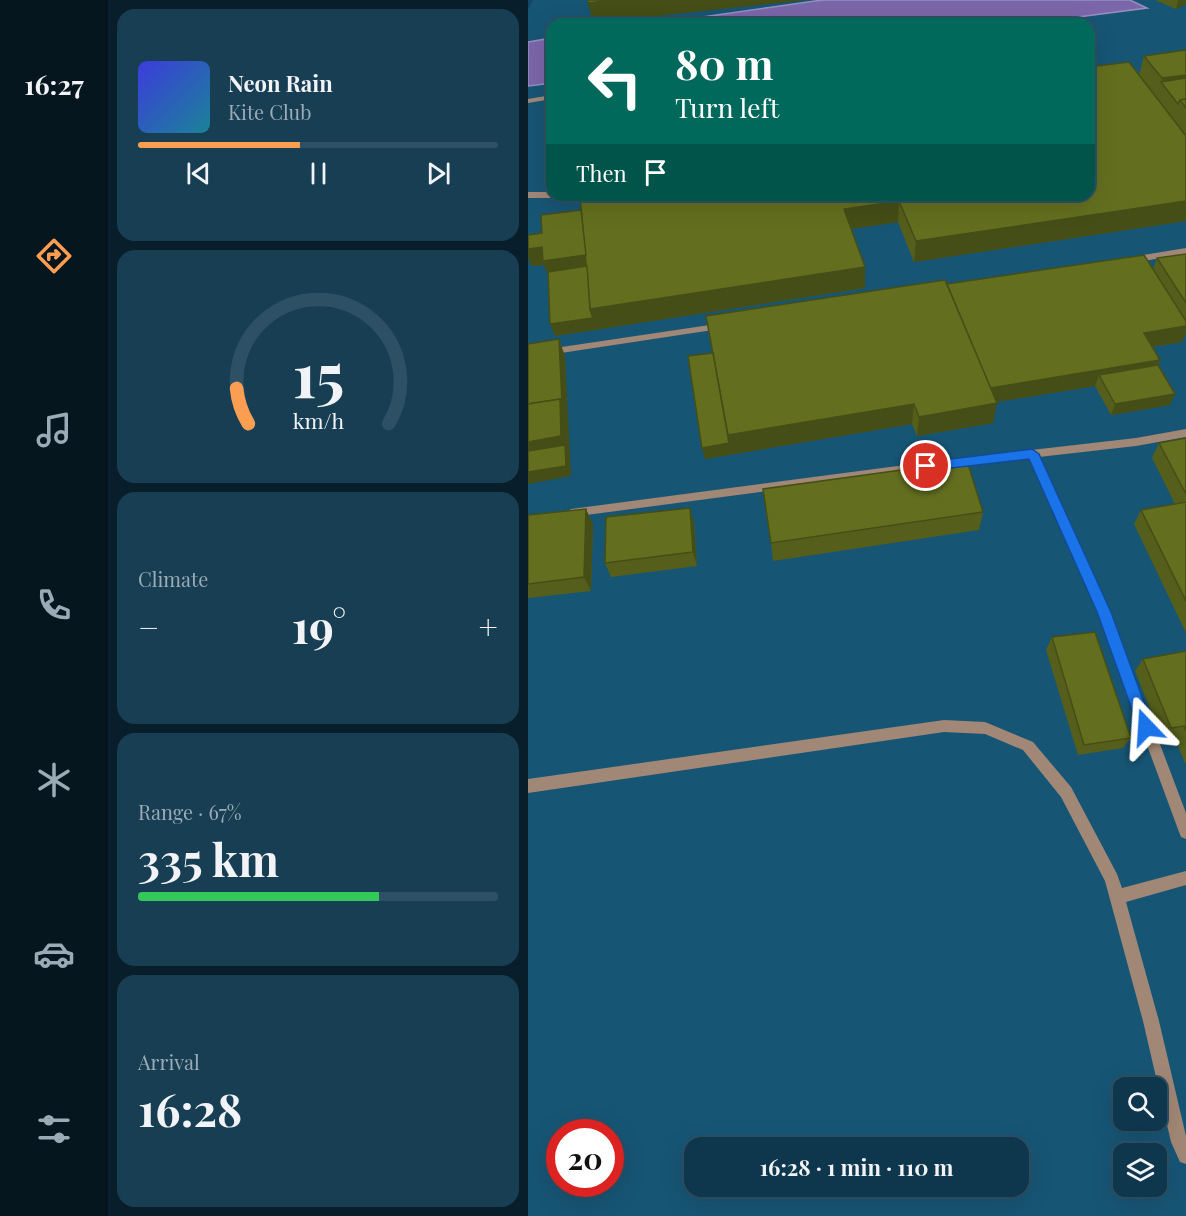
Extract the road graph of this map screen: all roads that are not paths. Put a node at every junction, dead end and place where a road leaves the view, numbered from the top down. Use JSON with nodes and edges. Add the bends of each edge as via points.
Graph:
{"nodes":[{"id":1,"x":546,"y":98,"type":"edge"},
{"id":2,"x":528,"y":100,"type":"edge"},
{"id":3,"x":528,"y":195,"type":"edge"},
{"id":4,"x":546,"y":195,"type":"edge"},
{"id":5,"x":1186,"y":251,"type":"edge"},
{"id":6,"x":1117,"y":262,"type":"edge"},
{"id":7,"x":732,"y":324,"type":"edge"},
{"id":8,"x":528,"y":355,"type":"edge"},
{"id":9,"x":1186,"y":434,"type":"edge"},
{"id":10,"x":1032,"y":454,"type":"junction"},
{"id":11,"x":563,"y":514,"type":"edge"},
{"id":12,"x":528,"y":786,"type":"edge"},
{"id":13,"x":1186,"y":832,"type":"edge"},
{"id":14,"x":1186,"y":878,"type":"edge"},
{"id":15,"x":1116,"y":897,"type":"junction"},
{"id":16,"x":1186,"y":1156,"type":"edge"}],
"edges":[{"from":1,"to":2,"type":"lane"},
{"from":3,"to":4,"type":"lane"},
{"from":5,"to":6,"type":"lane"},
{"from":7,"to":8,"type":"lane"},
{"from":9,"to":10,"type":"lane"},
{"from":10,"to":11,"type":"lane"},
{"from":10,"to":13,"type":"lane","via":[[1104,612]]},
{"from":12,"to":15,"type":"lane","via":[[944,726],[985,728],[1028,746],[1066,792],[1112,879]]},
{"from":14,"to":15,"type":"lane"},
{"from":15,"to":16,"type":"lane","via":[[1151,1021],[1179,1142]]}]}
